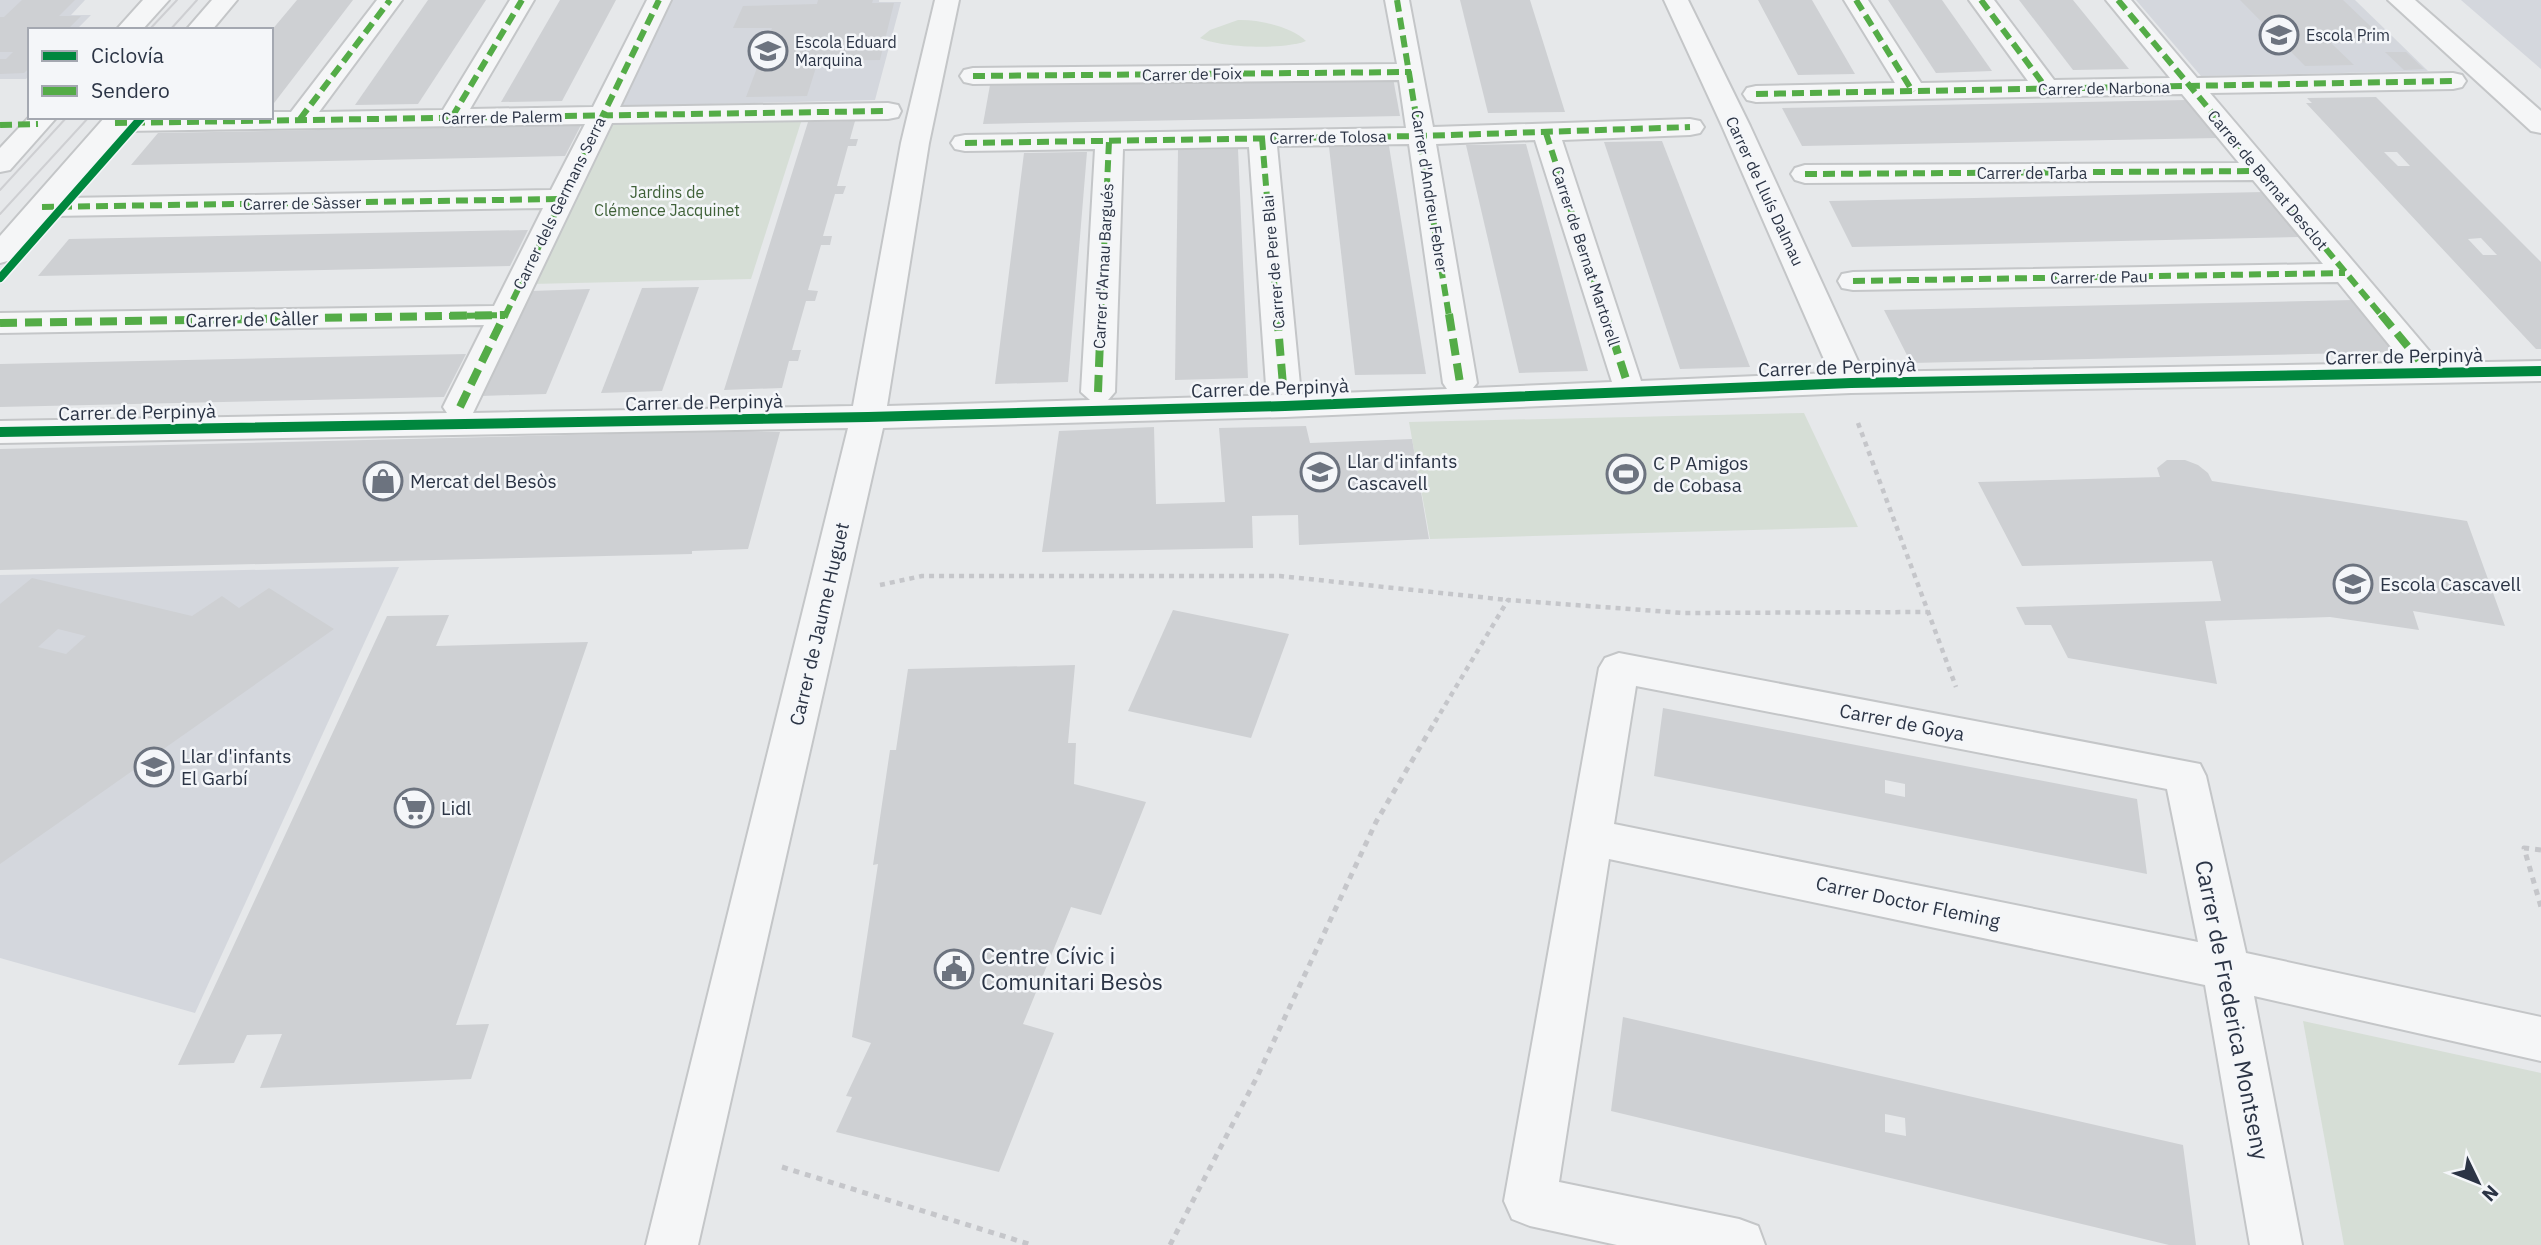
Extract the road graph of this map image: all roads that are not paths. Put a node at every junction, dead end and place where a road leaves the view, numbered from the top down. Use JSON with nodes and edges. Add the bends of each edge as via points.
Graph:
{"nodes":[{"id":1,"x":157,"y":0,"type":"edge"},
{"id":2,"x":225,"y":0,"type":"edge"},
{"id":3,"x":390,"y":0,"type":"edge"},
{"id":4,"x":522,"y":0,"type":"edge"},
{"id":5,"x":659,"y":0,"type":"edge"},
{"id":6,"x":947,"y":0,"type":"edge"},
{"id":7,"x":1397,"y":0,"type":"edge"},
{"id":8,"x":1676,"y":0,"type":"edge"},
{"id":9,"x":1856,"y":0,"type":"edge"},
{"id":10,"x":1981,"y":0,"type":"edge"},
{"id":11,"x":2118,"y":0,"type":"edge"},
{"id":12,"x":2400,"y":0,"type":"edge"},
{"id":13,"x":130,"y":28,"type":"edge"},
{"id":14,"x":200,"y":28,"type":"edge"},
{"id":15,"x":1411,"y":72,"type":"junction"},
{"id":16,"x":973,"y":76,"type":"dead end"},
{"id":17,"x":2453,"y":81,"type":"dead end"},
{"id":18,"x":2190,"y":86,"type":"junction"},
{"id":19,"x":2047,"y":89,"type":"junction"},
{"id":20,"x":1913,"y":92,"type":"junction"},
{"id":21,"x":1756,"y":94,"type":"dead end"},
{"id":22,"x":888,"y":111,"type":"dead end"},
{"id":23,"x":602,"y":116,"type":"junction"},
{"id":24,"x":452,"y":117,"type":"junction"},
{"id":25,"x":300,"y":119,"type":"junction"},
{"id":26,"x":118,"y":120,"type":"edge"},
{"id":27,"x":41,"y":121,"type":"edge"},
{"id":28,"x":0,"y":125,"type":"edge"},
{"id":29,"x":2541,"y":125,"type":"edge"},
{"id":30,"x":1690,"y":127,"type":"dead end"},
{"id":31,"x":1546,"y":133,"type":"junction"},
{"id":32,"x":1421,"y":136,"type":"junction"},
{"id":33,"x":1262,"y":138,"type":"junction"},
{"id":34,"x":1109,"y":141,"type":"junction"},
{"id":35,"x":965,"y":143,"type":"dead end"},
{"id":36,"x":0,"y":164,"type":"edge"},
{"id":37,"x":2260,"y":171,"type":"junction"},
{"id":38,"x":1805,"y":174,"type":"dead end"},
{"id":39,"x":561,"y":199,"type":"junction"},
{"id":40,"x":42,"y":207,"type":"junction"},
{"id":41,"x":0,"y":254,"type":"edge"},
{"id":42,"x":2345,"y":274,"type":"junction"},
{"id":43,"x":1853,"y":281,"type":"dead end"},
{"id":44,"x":505,"y":315,"type":"junction"},
{"id":45,"x":0,"y":323,"type":"edge"},
{"id":46,"x":2419,"y":360,"type":"dead end"},
{"id":47,"x":2541,"y":371,"type":"edge"},
{"id":48,"x":1626,"y":379,"type":"dead end"},
{"id":49,"x":1460,"y":383,"type":"dead end"},
{"id":50,"x":1851,"y":383,"type":"junction"},
{"id":51,"x":1283,"y":385,"type":"dead end"},
{"id":52,"x":1098,"y":392,"type":"dead end"},
{"id":53,"x":460,"y":407,"type":"dead end"},
{"id":54,"x":868,"y":417,"type":"junction"},
{"id":55,"x":0,"y":432,"type":"edge"},
{"id":56,"x":2185,"y":776,"type":"joint"},
{"id":57,"x":1589,"y":837,"type":"junction"},
{"id":58,"x":2226,"y":968,"type":"junction"},
{"id":59,"x":2541,"y":1039,"type":"edge"},
{"id":60,"x":672,"y":1245,"type":"edge"},
{"id":61,"x":1738,"y":1245,"type":"edge"},
{"id":62,"x":2276,"y":1245,"type":"edge"}],
"edges":[{"from":1,"to":13,"type":"street"},
{"from":2,"to":14,"type":"street"},
{"from":3,"to":25,"type":"street"},
{"from":4,"to":24,"type":"street"},
{"from":5,"to":23,"type":"street","name":"Carrer dels Germans Serra"},
{"from":6,"to":54,"type":"street","name":"Carrer de Jaume Huguet","via":[[915,143]]},
{"from":7,"to":15,"type":"street","name":"Carrer d'Andreu Febrer"},
{"from":8,"to":50,"type":"street","name":"Carrer de Lluís Dalmau"},
{"from":9,"to":20,"type":"street"},
{"from":10,"to":19,"type":"street"},
{"from":11,"to":18,"type":"street","name":"Carrer de Bernat Desclot"},
{"from":12,"to":29,"type":"street"},
{"from":15,"to":16,"type":"street","name":"Carrer de Foix"},
{"from":15,"to":32,"type":"street","name":"Carrer d'Andreu Febrer"},
{"from":17,"to":18,"type":"street","name":"Carrer de Narbona"},
{"from":18,"to":19,"type":"street","name":"Carrer de Narbona"},
{"from":18,"to":37,"type":"street","name":"Carrer de Bernat Desclot"},
{"from":19,"to":20,"type":"street","name":"Carrer de Narbona"},
{"from":20,"to":21,"type":"street","name":"Carrer de Narbona"},
{"from":22,"to":23,"type":"street","name":"Carrer de Palerm"},
{"from":23,"to":24,"type":"street","name":"Carrer de Palerm"},
{"from":23,"to":39,"type":"street","name":"Carrer dels Germans Serra"},
{"from":24,"to":25,"type":"street","name":"Carrer de Palerm"},
{"from":25,"to":26,"type":"street","name":"Carrer de Palerm"},
{"from":26,"to":40,"type":"street"},
{"from":27,"to":28,"type":"street"},
{"from":27,"to":36,"type":"street"},
{"from":30,"to":31,"type":"street","name":"Carrer de Tolosa"},
{"from":31,"to":32,"type":"street","name":"Carrer de Tolosa"},
{"from":31,"to":48,"type":"street","name":"Carrer de Bernat Martorell"},
{"from":32,"to":33,"type":"street","name":"Carrer de Tolosa"},
{"from":32,"to":49,"type":"street","name":"Carrer d'Andreu Febrer"},
{"from":33,"to":34,"type":"street","name":"Carrer de Tolosa"},
{"from":33,"to":51,"type":"street","name":"Carrer de Pere Blai"},
{"from":34,"to":35,"type":"street","name":"Carrer de Tolosa"},
{"from":34,"to":52,"type":"street","name":"Carrer d'Arnau Bargués"},
{"from":37,"to":38,"type":"street","name":"Carrer de Tarba"},
{"from":37,"to":42,"type":"street","name":"Carrer de Bernat Desclot"},
{"from":39,"to":40,"type":"street","name":"Carrer de Sàsser"},
{"from":39,"to":44,"type":"street","name":"Carrer dels Germans Serra"},
{"from":40,"to":41,"type":"street"},
{"from":42,"to":43,"type":"street","name":"Carrer de Pau"},
{"from":42,"to":46,"type":"street","name":"Carrer de Bernat Desclot"},
{"from":44,"to":45,"type":"street","name":"Carrer de Càller"},
{"from":44,"to":53,"type":"street","name":"Carrer dels Germans Serra"},
{"from":47,"to":50,"type":"street","name":"Carrer de Perpinyà"},
{"from":50,"to":54,"type":"street","name":"Carrer de Perpinyà"},
{"from":54,"to":55,"type":"street","name":"Carrer de Perpinyà"},
{"from":54,"to":60,"type":"street","name":"Carrer de Jaume Huguet"},
{"from":56,"to":57,"type":"street","name":"Carrer de Goya","via":[[1619,668]]},
{"from":56,"to":58,"type":"street","name":"Carrer de Frederica Montseny"},
{"from":57,"to":58,"type":"street","name":"Carrer Doctor Fleming"},
{"from":57,"to":61,"type":"street","via":[[1530,1201]]},
{"from":58,"to":59,"type":"street","name":"Carrer Doctor Fleming"},
{"from":58,"to":62,"type":"street","name":"Carrer de Frederica Montseny"}]}
